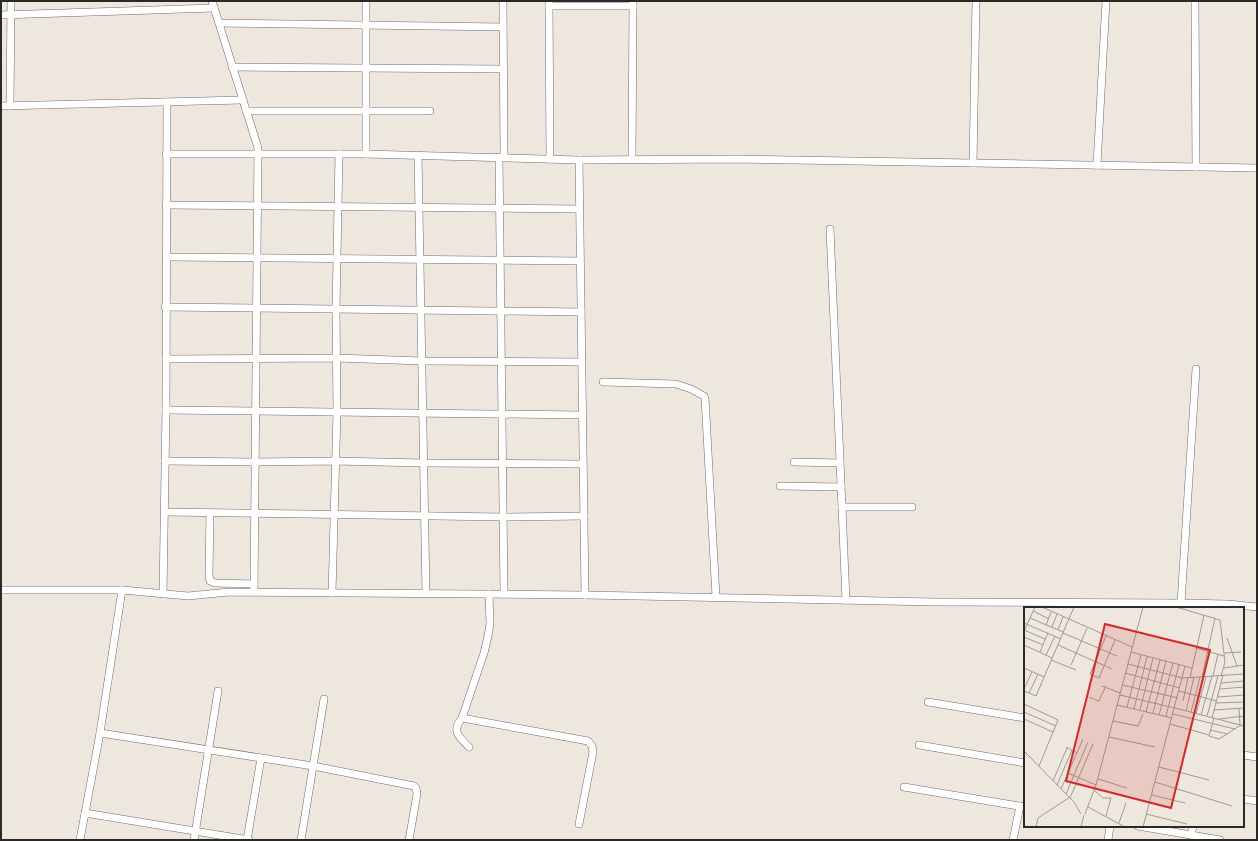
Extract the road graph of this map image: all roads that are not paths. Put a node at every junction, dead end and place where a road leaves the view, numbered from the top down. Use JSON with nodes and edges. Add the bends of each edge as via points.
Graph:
{"nodes":[{"id":1,"x":11,"y":1,"type":"edge"},
{"id":2,"x":366,"y":1,"type":"edge"},
{"id":3,"x":503,"y":1,"type":"edge"},
{"id":4,"x":976,"y":1,"type":"edge"},
{"id":5,"x":1106,"y":1,"type":"edge"},
{"id":6,"x":1195,"y":1,"type":"edge"},
{"id":7,"x":549,"y":3,"type":"edge"},
{"id":8,"x":633,"y":3,"type":"edge"},
{"id":9,"x":213,"y":5,"type":"edge"},
{"id":10,"x":11,"y":14,"type":"junction"},
{"id":11,"x":1,"y":15,"type":"edge"},
{"id":12,"x":219,"y":23,"type":"junction"},
{"id":13,"x":366,"y":25,"type":"junction"},
{"id":14,"x":503,"y":27,"type":"junction"},
{"id":15,"x":232,"y":67,"type":"junction"},
{"id":16,"x":366,"y":68,"type":"junction"},
{"id":17,"x":503,"y":69,"type":"junction"},
{"id":18,"x":242,"y":100,"type":"junction"},
{"id":19,"x":167,"y":102,"type":"junction"},
{"id":20,"x":1,"y":106,"type":"edge"},
{"id":21,"x":10,"y":106,"type":"junction"},
{"id":22,"x":246,"y":111,"type":"junction"},
{"id":23,"x":366,"y":111,"type":"junction"},
{"id":24,"x":430,"y":111,"type":"dead end"},
{"id":25,"x":166,"y":154,"type":"junction"},
{"id":26,"x":339,"y":154,"type":"junction"},
{"id":27,"x":366,"y":154,"type":"junction"},
{"id":28,"x":258,"y":155,"type":"junction"},
{"id":29,"x":418,"y":155,"type":"junction"},
{"id":30,"x":501,"y":157,"type":"junction"},
{"id":31,"x":550,"y":159,"type":"junction"},
{"id":32,"x":632,"y":159,"type":"junction"},
{"id":33,"x":579,"y":160,"type":"junction"},
{"id":34,"x":973,"y":163,"type":"junction"},
{"id":35,"x":1097,"y":166,"type":"junction"},
{"id":36,"x":1196,"y":167,"type":"junction"},
{"id":37,"x":1257,"y":168,"type":"edge"},
{"id":38,"x":166,"y":205,"type":"junction"},
{"id":39,"x":258,"y":206,"type":"junction"},
{"id":40,"x":338,"y":207,"type":"junction"},
{"id":41,"x":419,"y":207,"type":"junction"},
{"id":42,"x":499,"y":208,"type":"junction"},
{"id":43,"x":579,"y":209,"type":"junction"},
{"id":44,"x":830,"y":229,"type":"dead end"},
{"id":45,"x":166,"y":257,"type":"junction"},
{"id":46,"x":257,"y":258,"type":"junction"},
{"id":47,"x":337,"y":258,"type":"junction"},
{"id":48,"x":420,"y":259,"type":"junction"},
{"id":49,"x":500,"y":260,"type":"junction"},
{"id":50,"x":580,"y":261,"type":"junction"},
{"id":51,"x":165,"y":307,"type":"junction"},
{"id":52,"x":257,"y":308,"type":"junction"},
{"id":53,"x":336,"y":308,"type":"junction"},
{"id":54,"x":421,"y":310,"type":"junction"},
{"id":55,"x":501,"y":311,"type":"junction"},
{"id":56,"x":581,"y":312,"type":"junction"},
{"id":57,"x":336,"y":358,"type":"junction"},
{"id":58,"x":166,"y":359,"type":"junction"},
{"id":59,"x":256,"y":359,"type":"junction"},
{"id":60,"x":422,"y":361,"type":"junction"},
{"id":61,"x":501,"y":362,"type":"junction"},
{"id":62,"x":582,"y":362,"type":"junction"},
{"id":63,"x":1196,"y":369,"type":"dead end"},
{"id":64,"x":602,"y":382,"type":"dead end"},
{"id":65,"x":166,"y":410,"type":"junction"},
{"id":66,"x":256,"y":411,"type":"junction"},
{"id":67,"x":337,"y":412,"type":"junction"},
{"id":68,"x":422,"y":413,"type":"junction"},
{"id":69,"x":502,"y":414,"type":"junction"},
{"id":70,"x":582,"y":415,"type":"junction"},
{"id":71,"x":165,"y":461,"type":"junction"},
{"id":72,"x":335,"y":461,"type":"junction"},
{"id":73,"x":255,"y":462,"type":"junction"},
{"id":74,"x":794,"y":462,"type":"dead end"},
{"id":75,"x":423,"y":463,"type":"junction"},
{"id":76,"x":502,"y":463,"type":"junction"},
{"id":77,"x":840,"y":463,"type":"junction"},
{"id":78,"x":583,"y":464,"type":"junction"},
{"id":79,"x":780,"y":486,"type":"dead end"},
{"id":80,"x":841,"y":487,"type":"junction"},
{"id":81,"x":912,"y":507,"type":"dead end"},
{"id":82,"x":842,"y":508,"type":"junction"},
{"id":83,"x":165,"y":512,"type":"junction"},
{"id":84,"x":210,"y":513,"type":"junction"},
{"id":85,"x":254,"y":514,"type":"junction"},
{"id":86,"x":335,"y":514,"type":"junction"},
{"id":87,"x":424,"y":515,"type":"junction"},
{"id":88,"x":584,"y":516,"type":"junction"},
{"id":89,"x":503,"y":517,"type":"junction"},
{"id":90,"x":254,"y":584,"type":"junction"},
{"id":91,"x":1,"y":590,"type":"edge"},
{"id":92,"x":122,"y":590,"type":"junction"},
{"id":93,"x":254,"y":592,"type":"junction"},
{"id":94,"x":332,"y":593,"type":"junction"},
{"id":95,"x":163,"y":594,"type":"junction"},
{"id":96,"x":426,"y":594,"type":"junction"},
{"id":97,"x":489,"y":594,"type":"junction"},
{"id":98,"x":504,"y":594,"type":"junction"},
{"id":99,"x":585,"y":595,"type":"junction"},
{"id":100,"x":716,"y":598,"type":"junction"},
{"id":101,"x":846,"y":600,"type":"junction"},
{"id":102,"x":1181,"y":603,"type":"junction"},
{"id":103,"x":1227,"y":606,"type":"edge"},
{"id":104,"x":1257,"y":607,"type":"edge"},
{"id":105,"x":218,"y":692,"type":"dead end"},
{"id":106,"x":324,"y":699,"type":"dead end"},
{"id":107,"x":928,"y":702,"type":"dead end"},
{"id":108,"x":462,"y":718,"type":"junction"},
{"id":109,"x":1024,"y":718,"type":"edge"},
{"id":110,"x":100,"y":733,"type":"junction"},
{"id":111,"x":919,"y":745,"type":"dead end"},
{"id":112,"x":469,"y":747,"type":"dead end"},
{"id":113,"x":209,"y":750,"type":"junction"},
{"id":114,"x":1244,"y":755,"type":"edge"},
{"id":115,"x":261,"y":758,"type":"junction"},
{"id":116,"x":1257,"y":758,"type":"edge"},
{"id":117,"x":1024,"y":763,"type":"edge"},
{"id":118,"x":313,"y":766,"type":"junction"},
{"id":119,"x":904,"y":787,"type":"dead end"},
{"id":120,"x":1244,"y":799,"type":"edge"},
{"id":121,"x":1257,"y":801,"type":"edge"},
{"id":122,"x":1022,"y":806,"type":"edge"},
{"id":123,"x":85,"y":813,"type":"junction"},
{"id":124,"x":579,"y":824,"type":"dead end"},
{"id":125,"x":1110,"y":827,"type":"edge"},
{"id":126,"x":1144,"y":827,"type":"edge"},
{"id":127,"x":1193,"y":827,"type":"edge"},
{"id":128,"x":195,"y":831,"type":"junction"},
{"id":129,"x":1191,"y":835,"type":"junction"},
{"id":130,"x":1201,"y":838,"type":"edge"},
{"id":131,"x":80,"y":840,"type":"edge"},
{"id":132,"x":194,"y":840,"type":"edge"},
{"id":133,"x":248,"y":840,"type":"edge"},
{"id":134,"x":301,"y":840,"type":"edge"},
{"id":135,"x":409,"y":840,"type":"edge"},
{"id":136,"x":1013,"y":840,"type":"edge"},
{"id":137,"x":1108,"y":840,"type":"edge"},
{"id":138,"x":1220,"y":840,"type":"edge"}],
"edges":[{"from":1,"to":10,"type":"street"},
{"from":2,"to":13,"type":"street"},
{"from":3,"to":14,"type":"street"},
{"from":4,"to":34,"type":"street"},
{"from":5,"to":35,"type":"street"},
{"from":6,"to":36,"type":"street"},
{"from":7,"to":8,"type":"street"},
{"from":7,"to":31,"type":"street"},
{"from":8,"to":32,"type":"street"},
{"from":9,"to":10,"type":"street"},
{"from":9,"to":12,"type":"street"},
{"from":10,"to":11,"type":"street"},
{"from":10,"to":21,"type":"street"},
{"from":12,"to":13,"type":"street"},
{"from":12,"to":15,"type":"street"},
{"from":13,"to":14,"type":"street"},
{"from":13,"to":16,"type":"street"},
{"from":14,"to":17,"type":"street"},
{"from":15,"to":16,"type":"street"},
{"from":15,"to":18,"type":"street"},
{"from":16,"to":17,"type":"street"},
{"from":16,"to":23,"type":"street"},
{"from":17,"to":30,"type":"street"},
{"from":18,"to":19,"type":"street"},
{"from":18,"to":22,"type":"street"},
{"from":19,"to":21,"type":"street"},
{"from":19,"to":25,"type":"street"},
{"from":20,"to":21,"type":"street"},
{"from":22,"to":23,"type":"street"},
{"from":22,"to":28,"type":"street","via":[[257,142]]},
{"from":23,"to":24,"type":"street"},
{"from":23,"to":27,"type":"street"},
{"from":25,"to":28,"type":"street"},
{"from":25,"to":38,"type":"street"},
{"from":26,"to":27,"type":"street"},
{"from":26,"to":28,"type":"street"},
{"from":26,"to":40,"type":"street"},
{"from":27,"to":29,"type":"street"},
{"from":28,"to":39,"type":"street"},
{"from":29,"to":30,"type":"street"},
{"from":29,"to":41,"type":"street"},
{"from":30,"to":31,"type":"street"},
{"from":30,"to":42,"type":"street"},
{"from":31,"to":33,"type":"street"},
{"from":32,"to":33,"type":"street"},
{"from":32,"to":34,"type":"street"},
{"from":33,"to":43,"type":"street"},
{"from":34,"to":35,"type":"street"},
{"from":35,"to":36,"type":"street"},
{"from":36,"to":37,"type":"street"},
{"from":38,"to":39,"type":"street"},
{"from":38,"to":45,"type":"street"},
{"from":39,"to":40,"type":"street"},
{"from":39,"to":46,"type":"street"},
{"from":40,"to":41,"type":"street"},
{"from":40,"to":47,"type":"street"},
{"from":41,"to":42,"type":"street"},
{"from":41,"to":48,"type":"street"},
{"from":42,"to":43,"type":"street"},
{"from":42,"to":49,"type":"street"},
{"from":43,"to":50,"type":"street"},
{"from":44,"to":77,"type":"street"},
{"from":45,"to":46,"type":"street"},
{"from":45,"to":51,"type":"street"},
{"from":46,"to":47,"type":"street"},
{"from":46,"to":52,"type":"street"},
{"from":47,"to":48,"type":"street"},
{"from":47,"to":53,"type":"street"},
{"from":48,"to":49,"type":"street"},
{"from":48,"to":54,"type":"street"},
{"from":49,"to":50,"type":"street"},
{"from":49,"to":55,"type":"street"},
{"from":50,"to":56,"type":"street"},
{"from":51,"to":52,"type":"street"},
{"from":51,"to":58,"type":"street"},
{"from":52,"to":53,"type":"street"},
{"from":52,"to":59,"type":"street"},
{"from":53,"to":54,"type":"street"},
{"from":53,"to":57,"type":"street"},
{"from":54,"to":55,"type":"street"},
{"from":54,"to":60,"type":"street"},
{"from":55,"to":56,"type":"street"},
{"from":55,"to":61,"type":"street"},
{"from":56,"to":62,"type":"street"},
{"from":57,"to":59,"type":"street"},
{"from":57,"to":60,"type":"street"},
{"from":57,"to":67,"type":"street"},
{"from":58,"to":59,"type":"street"},
{"from":58,"to":65,"type":"street"},
{"from":59,"to":66,"type":"street"},
{"from":60,"to":61,"type":"street"},
{"from":60,"to":68,"type":"street"},
{"from":61,"to":62,"type":"street"},
{"from":61,"to":69,"type":"street"},
{"from":62,"to":70,"type":"street"},
{"from":63,"to":102,"type":"street"},
{"from":64,"to":100,"type":"street","via":[[676,384],[704,396]]},
{"from":65,"to":66,"type":"street"},
{"from":65,"to":71,"type":"street"},
{"from":66,"to":67,"type":"street"},
{"from":66,"to":73,"type":"street"},
{"from":67,"to":68,"type":"street"},
{"from":67,"to":72,"type":"street"},
{"from":68,"to":69,"type":"street"},
{"from":68,"to":75,"type":"street"},
{"from":69,"to":70,"type":"street"},
{"from":69,"to":76,"type":"street"},
{"from":70,"to":78,"type":"street"},
{"from":71,"to":73,"type":"street"},
{"from":71,"to":83,"type":"street"},
{"from":72,"to":73,"type":"street"},
{"from":72,"to":75,"type":"street"},
{"from":72,"to":86,"type":"street"},
{"from":73,"to":85,"type":"street"},
{"from":74,"to":77,"type":"street"},
{"from":75,"to":76,"type":"street"},
{"from":75,"to":87,"type":"street"},
{"from":76,"to":78,"type":"street"},
{"from":76,"to":89,"type":"street"},
{"from":77,"to":80,"type":"street"},
{"from":78,"to":88,"type":"street"},
{"from":79,"to":80,"type":"street"},
{"from":80,"to":82,"type":"street"},
{"from":81,"to":82,"type":"street"},
{"from":82,"to":101,"type":"street"},
{"from":83,"to":84,"type":"street"},
{"from":83,"to":95,"type":"street"},
{"from":84,"to":85,"type":"street"},
{"from":84,"to":90,"type":"street","via":[[210,581]]},
{"from":85,"to":86,"type":"street"},
{"from":85,"to":90,"type":"street"},
{"from":86,"to":87,"type":"street"},
{"from":86,"to":94,"type":"street"},
{"from":87,"to":89,"type":"street"},
{"from":87,"to":96,"type":"street"},
{"from":88,"to":89,"type":"street"},
{"from":88,"to":99,"type":"street"},
{"from":89,"to":98,"type":"street"},
{"from":90,"to":93,"type":"street"},
{"from":91,"to":92,"type":"street"},
{"from":92,"to":95,"type":"street"},
{"from":92,"to":110,"type":"street"},
{"from":93,"to":94,"type":"street"},
{"from":93,"to":95,"type":"street","via":[[188,596]]},
{"from":94,"to":96,"type":"street"},
{"from":96,"to":97,"type":"street"},
{"from":97,"to":98,"type":"street"},
{"from":97,"to":108,"type":"street","via":[[490,624],[486,648]]},
{"from":98,"to":99,"type":"street"},
{"from":99,"to":100,"type":"street"},
{"from":100,"to":101,"type":"street"},
{"from":101,"to":102,"type":"street"},
{"from":102,"to":103,"type":"street"},
{"from":103,"to":104,"type":"street"},
{"from":105,"to":113,"type":"street"},
{"from":106,"to":118,"type":"street"},
{"from":107,"to":109,"type":"street"},
{"from":108,"to":112,"type":"street","via":[[457,724],[456,731]]},
{"from":108,"to":124,"type":"street","via":[[591,743],[593,752]]},
{"from":110,"to":113,"type":"street"},
{"from":110,"to":123,"type":"street"},
{"from":111,"to":117,"type":"street"},
{"from":113,"to":115,"type":"street"},
{"from":113,"to":128,"type":"street"},
{"from":114,"to":116,"type":"street"},
{"from":115,"to":118,"type":"street"},
{"from":115,"to":133,"type":"street"},
{"from":118,"to":134,"type":"street"},
{"from":118,"to":135,"type":"street","via":[[414,786],[417,794]]},
{"from":119,"to":122,"type":"street"},
{"from":120,"to":121,"type":"street"},
{"from":122,"to":136,"type":"street"},
{"from":123,"to":128,"type":"street"},
{"from":123,"to":131,"type":"street"},
{"from":125,"to":137,"type":"street"},
{"from":126,"to":129,"type":"street"},
{"from":127,"to":129,"type":"street"},
{"from":128,"to":132,"type":"street"},
{"from":128,"to":133,"type":"street"},
{"from":129,"to":130,"type":"street"},
{"from":130,"to":138,"type":"street"}]}
